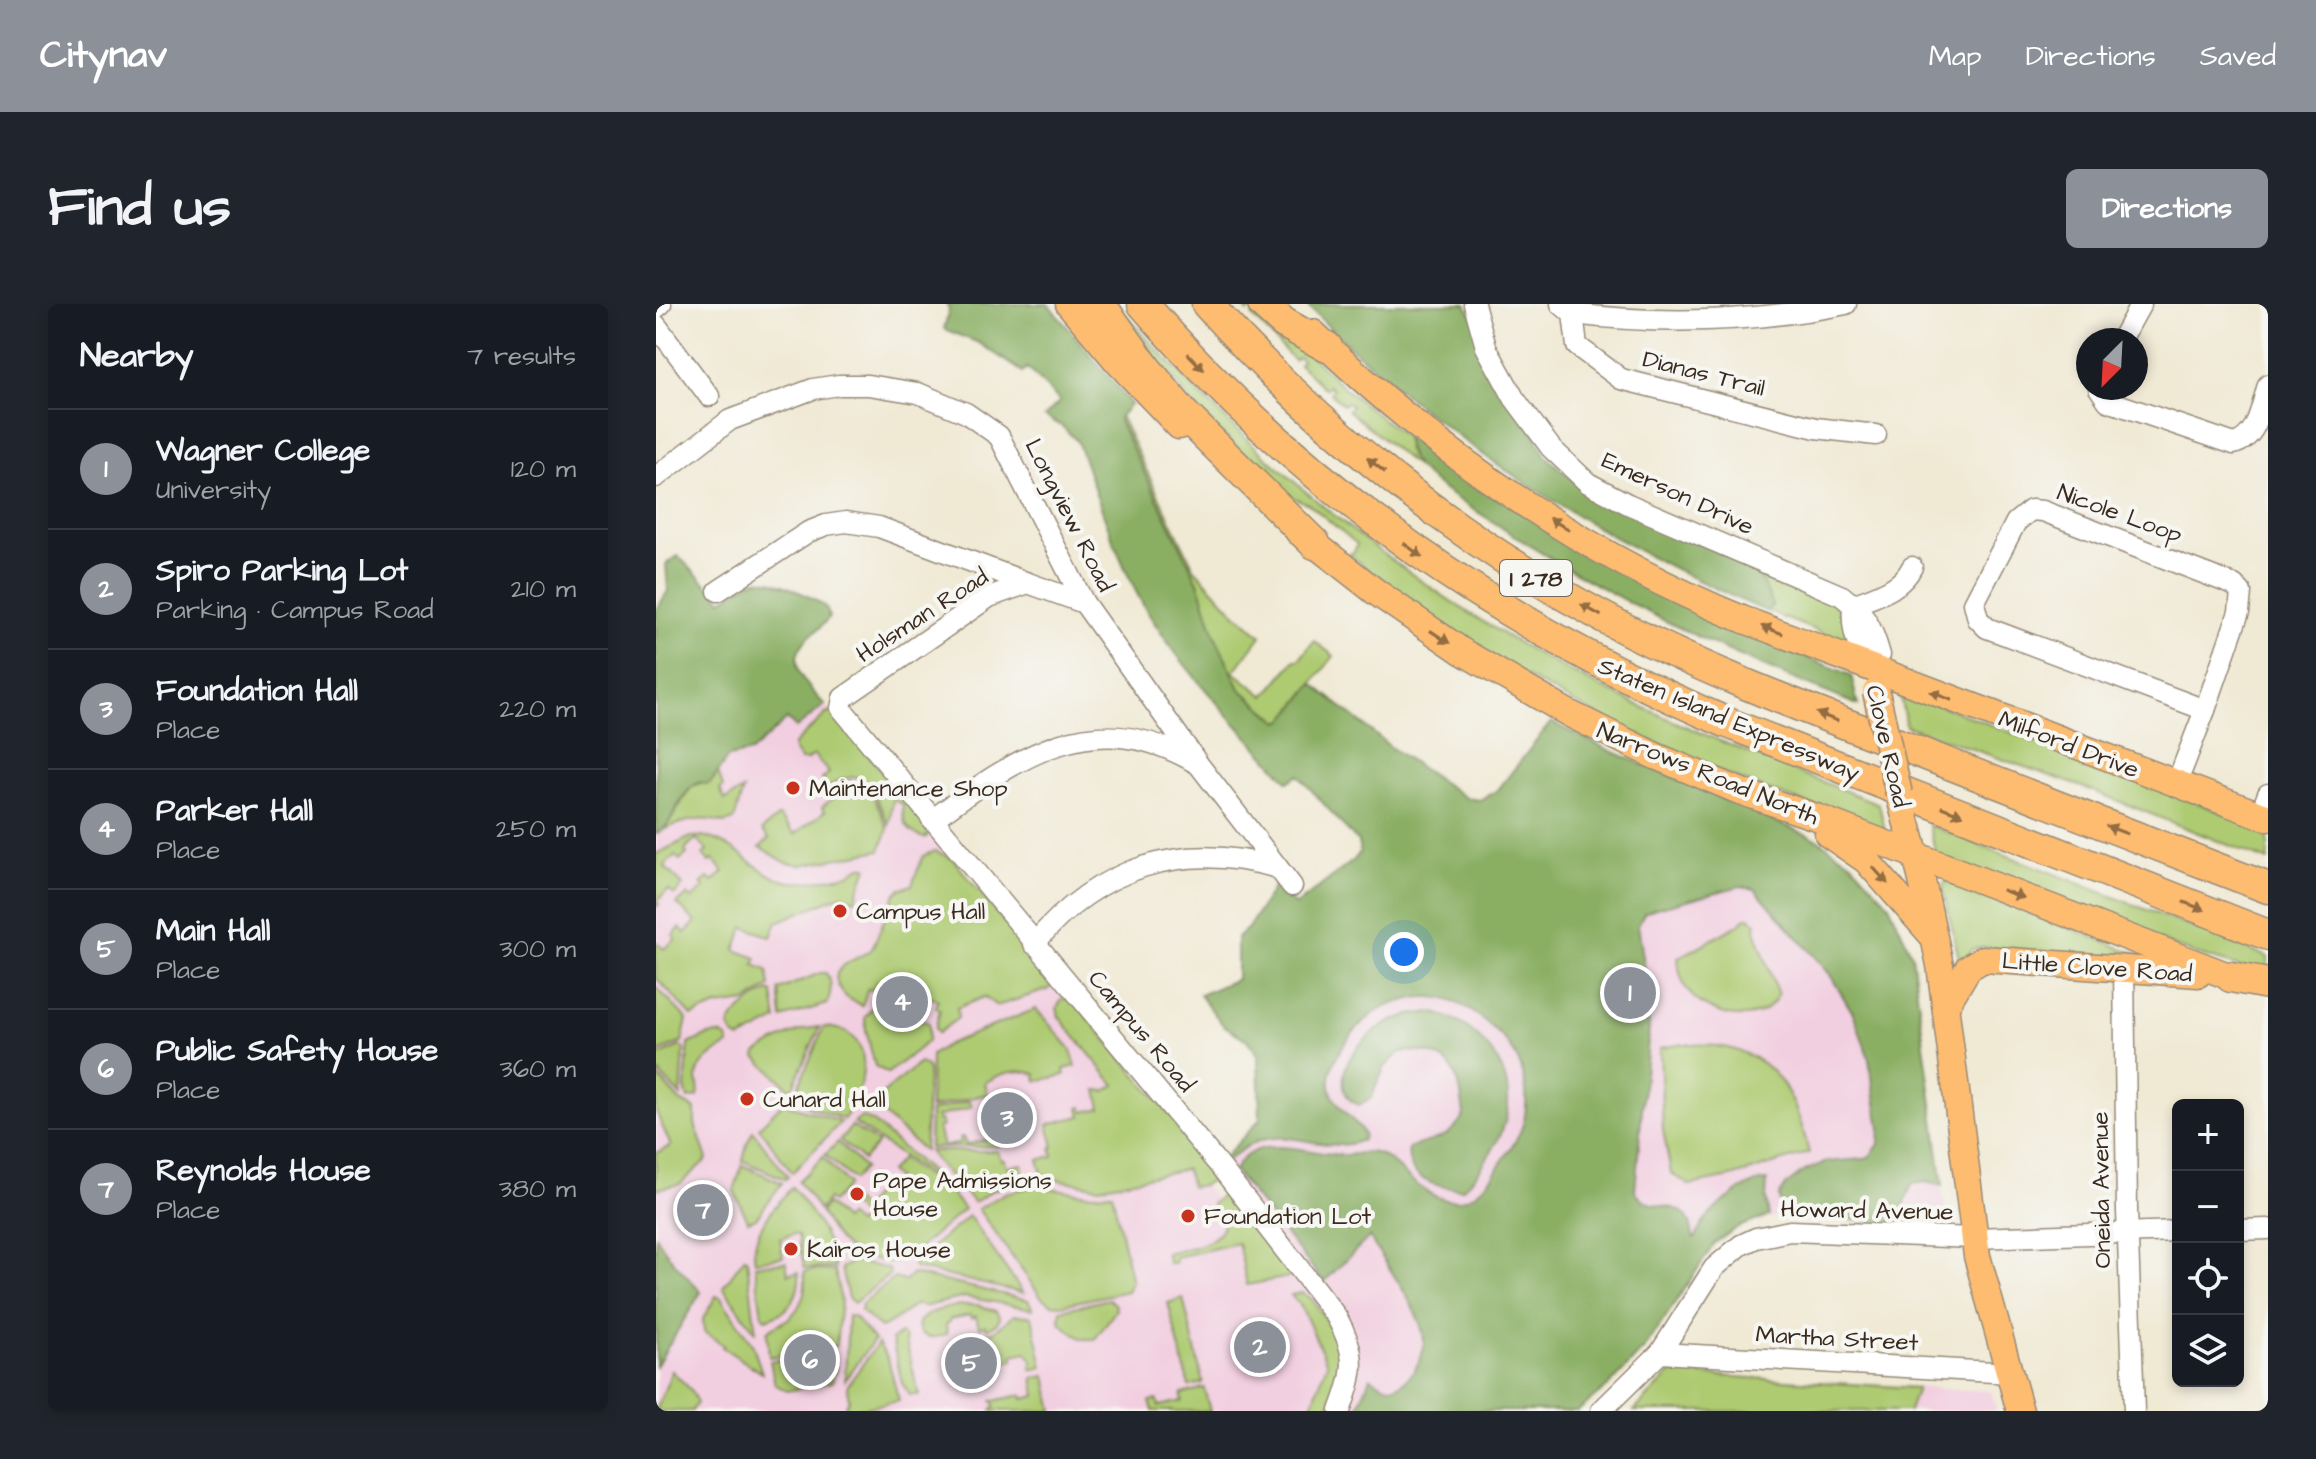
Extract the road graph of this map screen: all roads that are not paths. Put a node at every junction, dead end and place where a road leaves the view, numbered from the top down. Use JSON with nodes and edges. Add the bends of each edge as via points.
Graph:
{"nodes":[{"id":1,"x":661,"y":304,"type":"edge"},
{"id":2,"x":1069,"y":304,"type":"edge"},
{"id":3,"x":1100,"y":304,"type":"edge"},
{"id":4,"x":1143,"y":304,"type":"edge"},
{"id":5,"x":1207,"y":304,"type":"edge"},
{"id":6,"x":1263,"y":304,"type":"edge"},
{"id":7,"x":1284,"y":304,"type":"edge"},
{"id":8,"x":1474,"y":304,"type":"edge"},
{"id":9,"x":1846,"y":304,"type":"edge"},
{"id":10,"x":2141,"y":304,"type":"edge"},
{"id":11,"x":1820,"y":307,"type":"edge"},
{"id":12,"x":656,"y":308,"type":"edge"},
{"id":13,"x":1567,"y":309,"type":"edge"},
{"id":14,"x":656,"y":325,"type":"edge"},
{"id":15,"x":2128,"y":328,"type":"edge"},
{"id":16,"x":1327,"y":347,"type":"junction"},
{"id":17,"x":709,"y":396,"type":"dead end"},
{"id":18,"x":2266,"y":397,"type":"edge"},
{"id":19,"x":2107,"y":400,"type":"edge"},
{"id":20,"x":1876,"y":435,"type":"dead end"},
{"id":21,"x":656,"y":477,"type":"edge"},
{"id":22,"x":1315,"y":544,"type":"junction"},
{"id":23,"x":1912,"y":567,"type":"dead end"},
{"id":24,"x":1028,"y":583,"type":"junction"},
{"id":25,"x":718,"y":591,"type":"dead end"},
{"id":26,"x":1084,"y":603,"type":"junction"},
{"id":27,"x":1853,"y":605,"type":"junction"},
{"id":28,"x":1873,"y":680,"type":"junction"},
{"id":29,"x":840,"y":705,"type":"joint"},
{"id":30,"x":2205,"y":710,"type":"junction"},
{"id":31,"x":1199,"y":765,"type":"junction"},
{"id":32,"x":2176,"y":785,"type":"junction"},
{"id":33,"x":1742,"y":792,"type":"junction"},
{"id":34,"x":2265,"y":809,"type":"edge"},
{"id":35,"x":932,"y":820,"type":"junction"},
{"id":36,"x":1912,"y":846,"type":"junction"},
{"id":37,"x":1278,"y":868,"type":"junction"},
{"id":38,"x":1292,"y":886,"type":"dead end"},
{"id":39,"x":2268,"y":888,"type":"edge"},
{"id":40,"x":2268,"y":935,"type":"edge"},
{"id":41,"x":1935,"y":938,"type":"junction"},
{"id":42,"x":1034,"y":944,"type":"junction"},
{"id":43,"x":2124,"y":967,"type":"junction"},
{"id":44,"x":2231,"y":977,"type":"junction"},
{"id":45,"x":2268,"y":984,"type":"edge"},
{"id":46,"x":2268,"y":992,"type":"edge"},
{"id":47,"x":1946,"y":1005,"type":"junction"},
{"id":48,"x":2268,"y":1229,"type":"edge"},
{"id":49,"x":2244,"y":1230,"type":"edge"},
{"id":50,"x":2172,"y":1231,"type":"edge"},
{"id":51,"x":2127,"y":1233,"type":"junction"},
{"id":52,"x":1974,"y":1238,"type":"junction"},
{"id":53,"x":1660,"y":1353,"type":"junction"},
{"id":54,"x":2011,"y":1373,"type":"junction"},
{"id":55,"x":1340,"y":1411,"type":"edge"},
{"id":56,"x":1601,"y":1411,"type":"edge"},
{"id":57,"x":2020,"y":1411,"type":"edge"},
{"id":58,"x":2134,"y":1411,"type":"edge"}],
"edges":[{"from":1,"to":12,"type":"street"},
{"from":2,"to":22,"type":"main road","name":"Narrows Road North","via":[[1210,458]]},
{"from":3,"to":22,"type":"highway","via":[[1184,414]]},
{"from":4,"to":40,"type":"highway","name":"Staten Island Expressway","number":"I 278","one_way":true,"via":[[1246,413],[1342,496],[1450,576],[1575,651],[1739,728]]},
{"from":39,"to":5,"type":"highway","name":"Staten Island Expressway","number":"I 278","one_way":true,"via":[[1737,681],[1600,616],[1471,536],[1379,468],[1286,386]]},
{"from":6,"to":16,"type":"highway","via":[[1284,323]]},
{"from":7,"to":16,"type":"main road","name":"Clove Road"},
{"from":8,"to":27,"type":"street","name":"Emerson Drive","via":[[1499,375],[1537,431],[1578,475],[1628,504],[1817,583]]},
{"from":9,"to":11,"type":"street"},
{"from":10,"to":15,"type":"street"},
{"from":11,"to":13,"type":"street","via":[[1656,322]]},
{"from":13,"to":20,"type":"street","name":"Dianas Trail","via":[[1577,346],[1621,379],[1816,428]]},
{"from":14,"to":17,"type":"street"},
{"from":28,"to":16,"type":"main road","name":"Clove Road","one_way":true,"via":[[1664,583],[1580,537],[1445,446]]},
{"from":18,"to":19,"type":"street","via":[[2250,436],[2234,444]]},
{"from":21,"to":26,"type":"street","name":"Longview Road","via":[[730,420],[813,389],[868,385],[918,393],[966,413],[999,436]]},
{"from":22,"to":33,"type":"main road","name":"Narrows Road North","one_way":true,"via":[[1423,626],[1526,690],[1653,755]]},
{"from":23,"to":27,"type":"street","via":[[1898,586]]},
{"from":24,"to":25,"type":"street","via":[[879,527],[846,522],[808,532]]},
{"from":24,"to":26,"type":"street","name":"Holsman Road"},
{"from":24,"to":29,"type":"street","name":"Holsman Road","via":[[989,597]]},
{"from":26,"to":31,"type":"street","name":"Longview Road"},
{"from":27,"to":28,"type":"street","via":[[1857,647]]},
{"from":32,"to":28,"type":"main road","name":"Milford Drive","one_way":true},
{"from":28,"to":36,"type":"main road","name":"Clove Road","bridge":true},
{"from":29,"to":35,"type":"street","name":"Campus Road"},
{"from":30,"to":30,"type":"street","name":"Nicole Loop","via":[[1987,628],[1978,619],[1974,603],[2022,516],[2043,511],[2241,592]]},
{"from":30,"to":32,"type":"street","name":"Nicole Loop"},
{"from":31,"to":35,"type":"street","via":[[1144,741],[1076,739],[1020,760]]},
{"from":31,"to":37,"type":"street","name":"Longview Road"},
{"from":32,"to":34,"type":"main road","name":"Milford Drive"},
{"from":33,"to":36,"type":"main road","name":"Narrows Road North"},
{"from":33,"to":41,"type":"main road","one_way":true,"via":[[1860,855]]},
{"from":35,"to":42,"type":"street","name":"Campus Road"},
{"from":36,"to":41,"type":"main road","name":"Clove Road"},
{"from":36,"to":44,"type":"main road","name":"Narrows Road North","one_way":true},
{"from":37,"to":38,"type":"street","name":"Longview Road"},
{"from":37,"to":42,"type":"street","via":[[1205,857],[1152,864],[1079,898]]},
{"from":41,"to":47,"type":"main road","name":"Clove Road"},
{"from":42,"to":55,"type":"street","name":"Campus Road","via":[[1223,1170],[1336,1316],[1351,1343],[1353,1362]]},
{"from":43,"to":44,"type":"main road","name":"Little Clove Road"},
{"from":43,"to":47,"type":"main road","name":"Little Clove Road","via":[[1983,959],[1965,972]]},
{"from":43,"to":51,"type":"street","name":"Oneida Avenue"},
{"from":44,"to":45,"type":"highway"},
{"from":44,"to":46,"type":"street","name":"Little Clove Road"},
{"from":47,"to":52,"type":"main road","name":"Clove Road"},
{"from":48,"to":49,"type":"street"},
{"from":50,"to":51,"type":"street","name":"Howard Avenue"},
{"from":51,"to":52,"type":"street","name":"Howard Avenue"},
{"from":51,"to":58,"type":"street","name":"Oneida Avenue"},
{"from":52,"to":53,"type":"street","name":"Howard Avenue","via":[[1790,1231],[1756,1238],[1714,1268]]},
{"from":52,"to":54,"type":"main road","name":"Clove Road"},
{"from":53,"to":54,"type":"street","name":"Martha Street"},
{"from":53,"to":56,"type":"street","name":"Howard Avenue"},
{"from":54,"to":57,"type":"main road","name":"Clove Road"}]}
